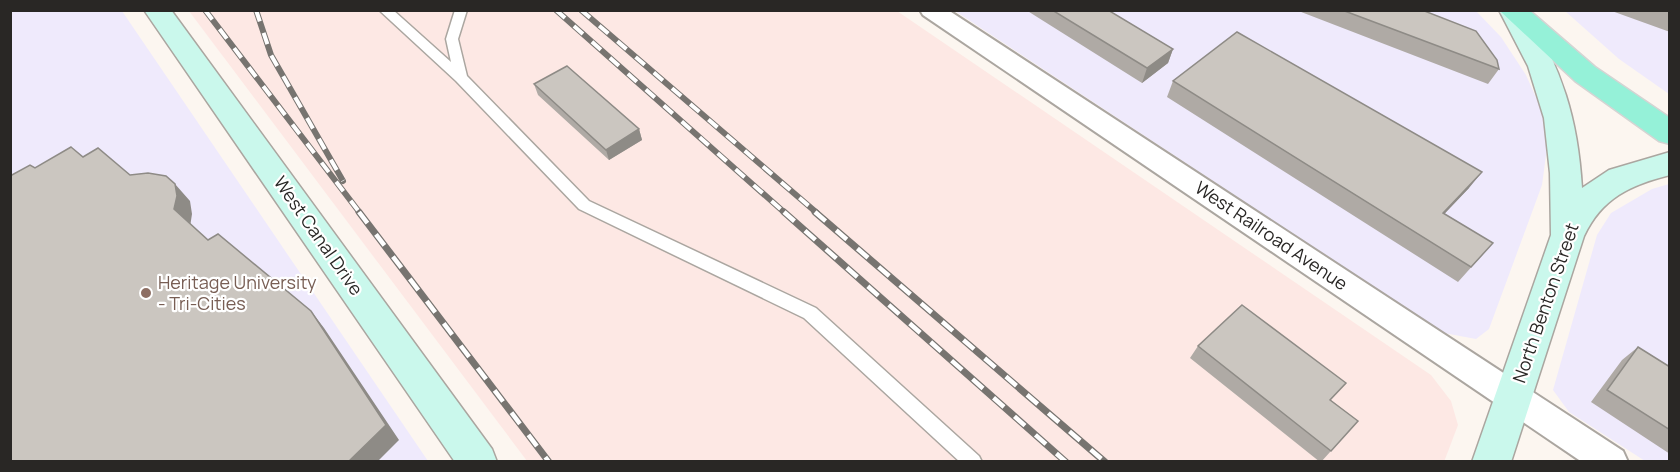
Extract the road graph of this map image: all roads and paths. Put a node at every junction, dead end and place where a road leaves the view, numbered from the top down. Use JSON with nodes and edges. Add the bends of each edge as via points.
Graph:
{"nodes":[{"id":1,"x":157,"y":10,"type":"edge"},
{"id":2,"x":385,"y":10,"type":"edge"},
{"id":3,"x":461,"y":10,"type":"edge"},
{"id":4,"x":930,"y":10,"type":"edge"},
{"id":5,"x":1512,"y":10,"type":"edge"},
{"id":6,"x":461,"y":78,"type":"junction"},
{"id":7,"x":1670,"y":133,"type":"edge"},
{"id":8,"x":1670,"y":162,"type":"edge"},
{"id":9,"x":1568,"y":236,"type":"junction"},
{"id":10,"x":1513,"y":396,"type":"junction"},
{"id":11,"x":478,"y":462,"type":"edge"},
{"id":12,"x":974,"y":462,"type":"edge"},
{"id":13,"x":1491,"y":462,"type":"edge"},
{"id":14,"x":1611,"y":462,"type":"edge"}],
"edges":[{"from":1,"to":11,"type":"street","name":"West Canal Drive"},
{"from":2,"to":6,"type":"lane"},
{"from":3,"to":6,"type":"lane","via":[[452,39]]},
{"from":4,"to":10,"type":"street","name":"West Railroad Avenue"},
{"from":5,"to":7,"type":"main road","via":[[1585,74]]},
{"from":5,"to":9,"type":"street","via":[[1536,50],[1557,106],[1566,156]]},
{"from":6,"to":12,"type":"lane","via":[[584,205],[810,313]]},
{"from":8,"to":9,"type":"street","name":"North Benton Street","via":[[1604,186],[1584,204]]},
{"from":9,"to":10,"type":"street","name":"North Benton Street"},
{"from":10,"to":13,"type":"street","name":"North Benton Street"},
{"from":10,"to":14,"type":"street","name":"West Railroad Avenue"}]}
